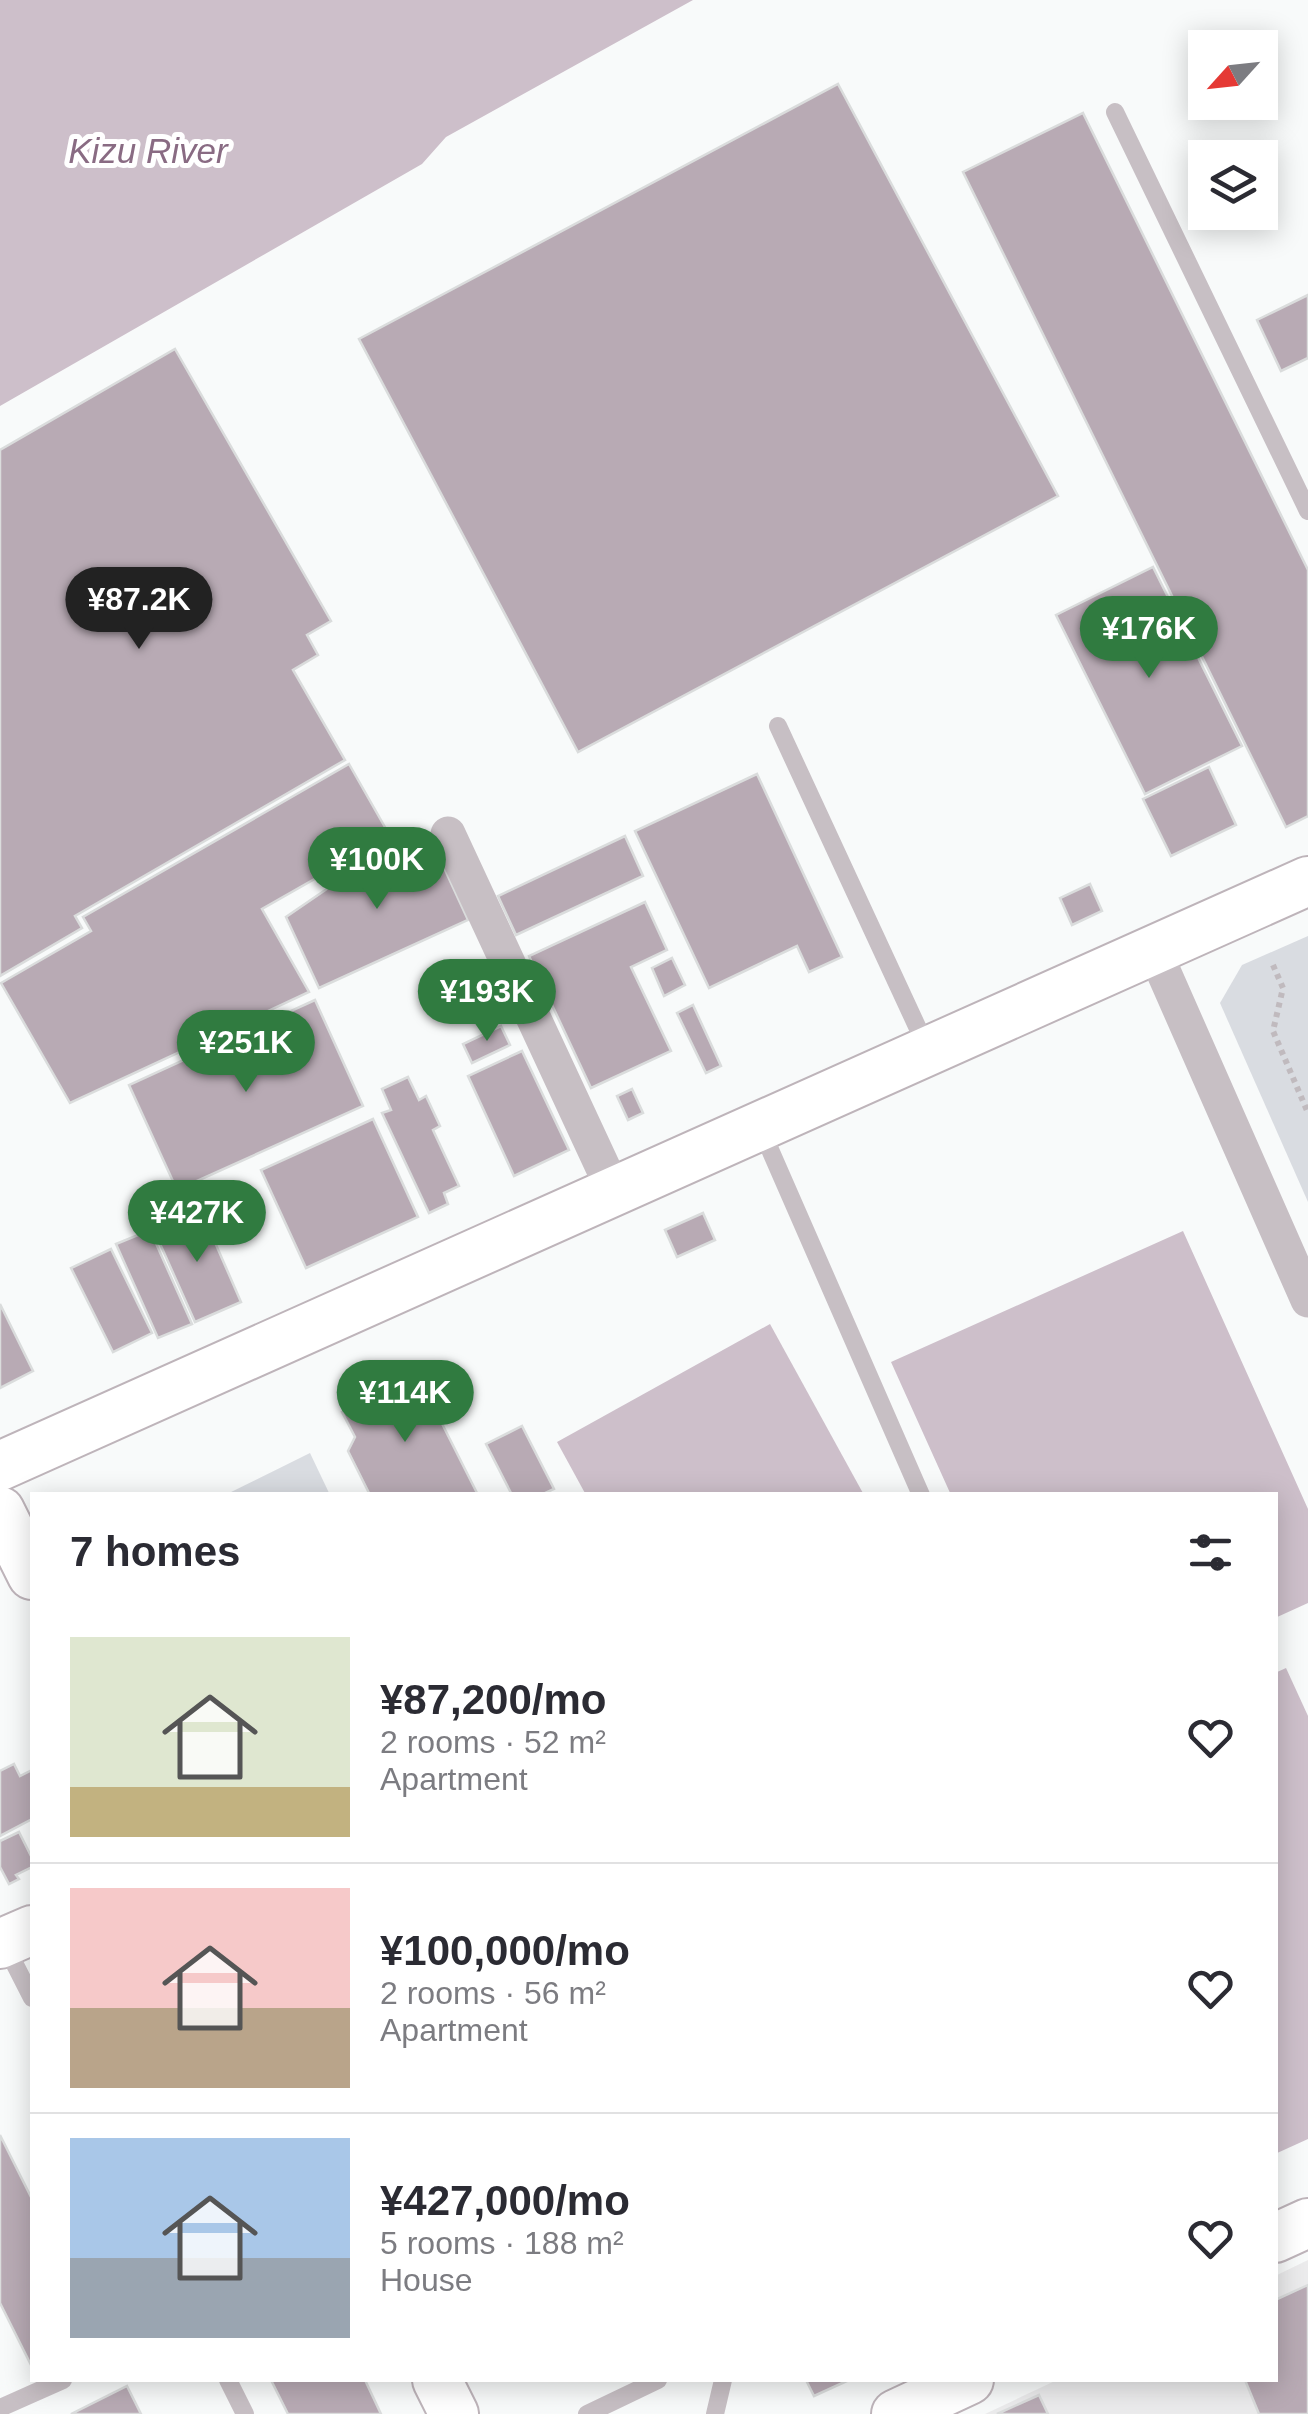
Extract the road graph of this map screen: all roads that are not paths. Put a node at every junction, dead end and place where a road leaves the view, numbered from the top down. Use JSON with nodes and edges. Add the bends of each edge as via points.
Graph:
{"nodes":[{"id":1,"x":1115,"y":112,"type":"dead end"},
{"id":2,"x":1308,"y":511,"type":"edge"},
{"id":3,"x":778,"y":726,"type":"dead end"},
{"id":4,"x":448,"y":834,"type":"dead end"},
{"id":5,"x":1308,"y":881,"type":"edge"},
{"id":6,"x":1153,"y":948,"type":"junction"},
{"id":7,"x":927,"y":1049,"type":"junction"},
{"id":8,"x":758,"y":1124,"type":"junction"},
{"id":9,"x":613,"y":1189,"type":"junction"},
{"id":10,"x":1308,"y":1300,"type":"edge"},
{"id":11,"x":0,"y":1466,"type":"edge"},
{"id":12,"x":920,"y":1492,"type":"edge"},
{"id":13,"x":0,"y":1511,"type":"edge"},
{"id":14,"x":30,"y":1571,"type":"edge"},
{"id":15,"x":12,"y":1939,"type":"edge"},
{"id":16,"x":30,"y":1992,"type":"edge"},
{"id":17,"x":1308,"y":2222,"type":"edge"},
{"id":18,"x":1278,"y":2237,"type":"edge"},
{"id":19,"x":59,"y":2382,"type":"edge"},
{"id":20,"x":229,"y":2382,"type":"edge"},
{"id":21,"x":438,"y":2382,"type":"edge"},
{"id":22,"x":654,"y":2382,"type":"edge"},
{"id":23,"x":724,"y":2382,"type":"edge"},
{"id":24,"x":966,"y":2382,"type":"edge"},
{"id":25,"x":2,"y":2408,"type":"edge"},
{"id":26,"x":245,"y":2414,"type":"edge"},
{"id":27,"x":454,"y":2414,"type":"edge"},
{"id":28,"x":587,"y":2414,"type":"edge"},
{"id":29,"x":716,"y":2414,"type":"edge"},
{"id":30,"x":896,"y":2414,"type":"edge"}],
"edges":[{"from":1,"to":2,"type":"lane"},
{"from":3,"to":7,"type":"lane"},
{"from":4,"to":9,"type":"street"},
{"from":5,"to":6,"type":"street"},
{"from":6,"to":7,"type":"street"},
{"from":6,"to":10,"type":"street"},
{"from":7,"to":8,"type":"street"},
{"from":8,"to":9,"type":"street"},
{"from":8,"to":12,"type":"lane"},
{"from":9,"to":11,"type":"street"},
{"from":13,"to":14,"type":"street"},
{"from":15,"to":16,"type":"lane"},
{"from":17,"to":18,"type":"street"},
{"from":19,"to":25,"type":"lane"},
{"from":20,"to":26,"type":"lane"},
{"from":21,"to":27,"type":"street"},
{"from":22,"to":28,"type":"lane"},
{"from":23,"to":29,"type":"lane"},
{"from":24,"to":30,"type":"street"}]}
